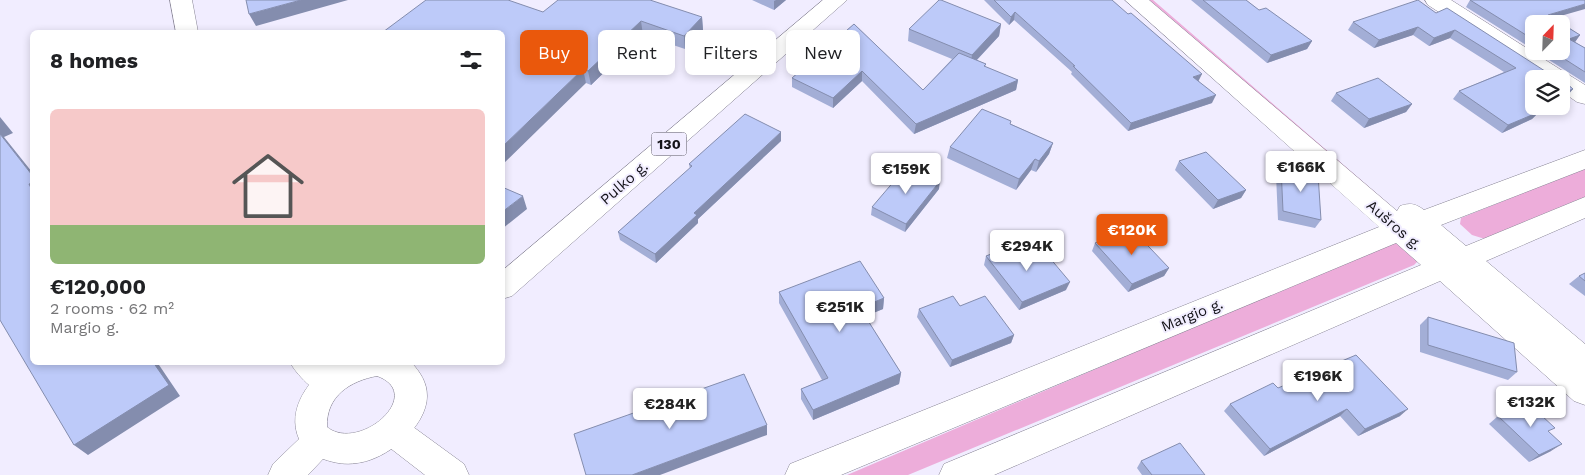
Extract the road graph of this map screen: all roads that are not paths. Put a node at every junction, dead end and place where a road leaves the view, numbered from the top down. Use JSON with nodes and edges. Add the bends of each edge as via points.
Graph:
{"nodes":[{"id":1,"x":181,"y":0,"type":"edge"},
{"id":2,"x":836,"y":0,"type":"edge"},
{"id":3,"x":1136,"y":0,"type":"edge"},
{"id":4,"x":1159,"y":0,"type":"edge"},
{"id":5,"x":1436,"y":0,"type":"edge"},
{"id":6,"x":187,"y":30,"type":"edge"},
{"id":7,"x":1544,"y":70,"type":"edge"},
{"id":8,"x":1570,"y":86,"type":"edge"},
{"id":9,"x":1585,"y":96,"type":"edge"},
{"id":10,"x":1585,"y":159,"type":"edge"},
{"id":11,"x":1585,"y":207,"type":"edge"},
{"id":12,"x":1410,"y":226,"type":"junction"},
{"id":13,"x":1452,"y":262,"type":"junction"},
{"id":14,"x":505,"y":285,"type":"edge"},
{"id":15,"x":1585,"y":362,"type":"edge"},
{"id":16,"x":309,"y":365,"type":"edge"},
{"id":17,"x":365,"y":365,"type":"edge"},
{"id":18,"x":380,"y":365,"type":"edge"},
{"id":19,"x":409,"y":368,"type":"edge"},
{"id":20,"x":329,"y":382,"type":"junction"},
{"id":21,"x":1585,"y":391,"type":"edge"},
{"id":22,"x":393,"y":431,"type":"junction"},
{"id":23,"x":319,"y":441,"type":"junction"},
{"id":24,"x":284,"y":475,"type":"edge"},
{"id":25,"x":452,"y":475,"type":"edge"},
{"id":26,"x":802,"y":475,"type":"edge"},
{"id":27,"x":956,"y":475,"type":"edge"}],
"edges":[{"from":1,"to":6,"type":"street"},
{"from":2,"to":14,"type":"street","name":"Pulko g.","number":"130"},
{"from":3,"to":12,"type":"street","name":"Aušros g."},
{"from":4,"to":12,"type":"street","name":"Aušros g."},
{"from":5,"to":7,"type":"street"},
{"from":8,"to":9,"type":"street"},
{"from":10,"to":12,"type":"street","name":"Margio g."},
{"from":11,"to":13,"type":"street"},
{"from":12,"to":13,"type":"street","name":"Aušros g."},
{"from":12,"to":26,"type":"street","name":"Margio g."},
{"from":13,"to":15,"type":"street","name":"Aušros g."},
{"from":13,"to":21,"type":"street","name":"Aušros g."},
{"from":13,"to":27,"type":"street"},
{"from":16,"to":20,"type":"street"},
{"from":17,"to":20,"type":"street","via":[[344,372]]},
{"from":18,"to":19,"type":"street"},
{"from":19,"to":22,"type":"street","via":[[410,406]]},
{"from":20,"to":23,"type":"street","via":[[312,406],[312,431]]},
{"from":22,"to":23,"type":"street","via":[[378,441],[354,449],[330,448]]},
{"from":22,"to":25,"type":"street"},
{"from":23,"to":24,"type":"street"}]}
